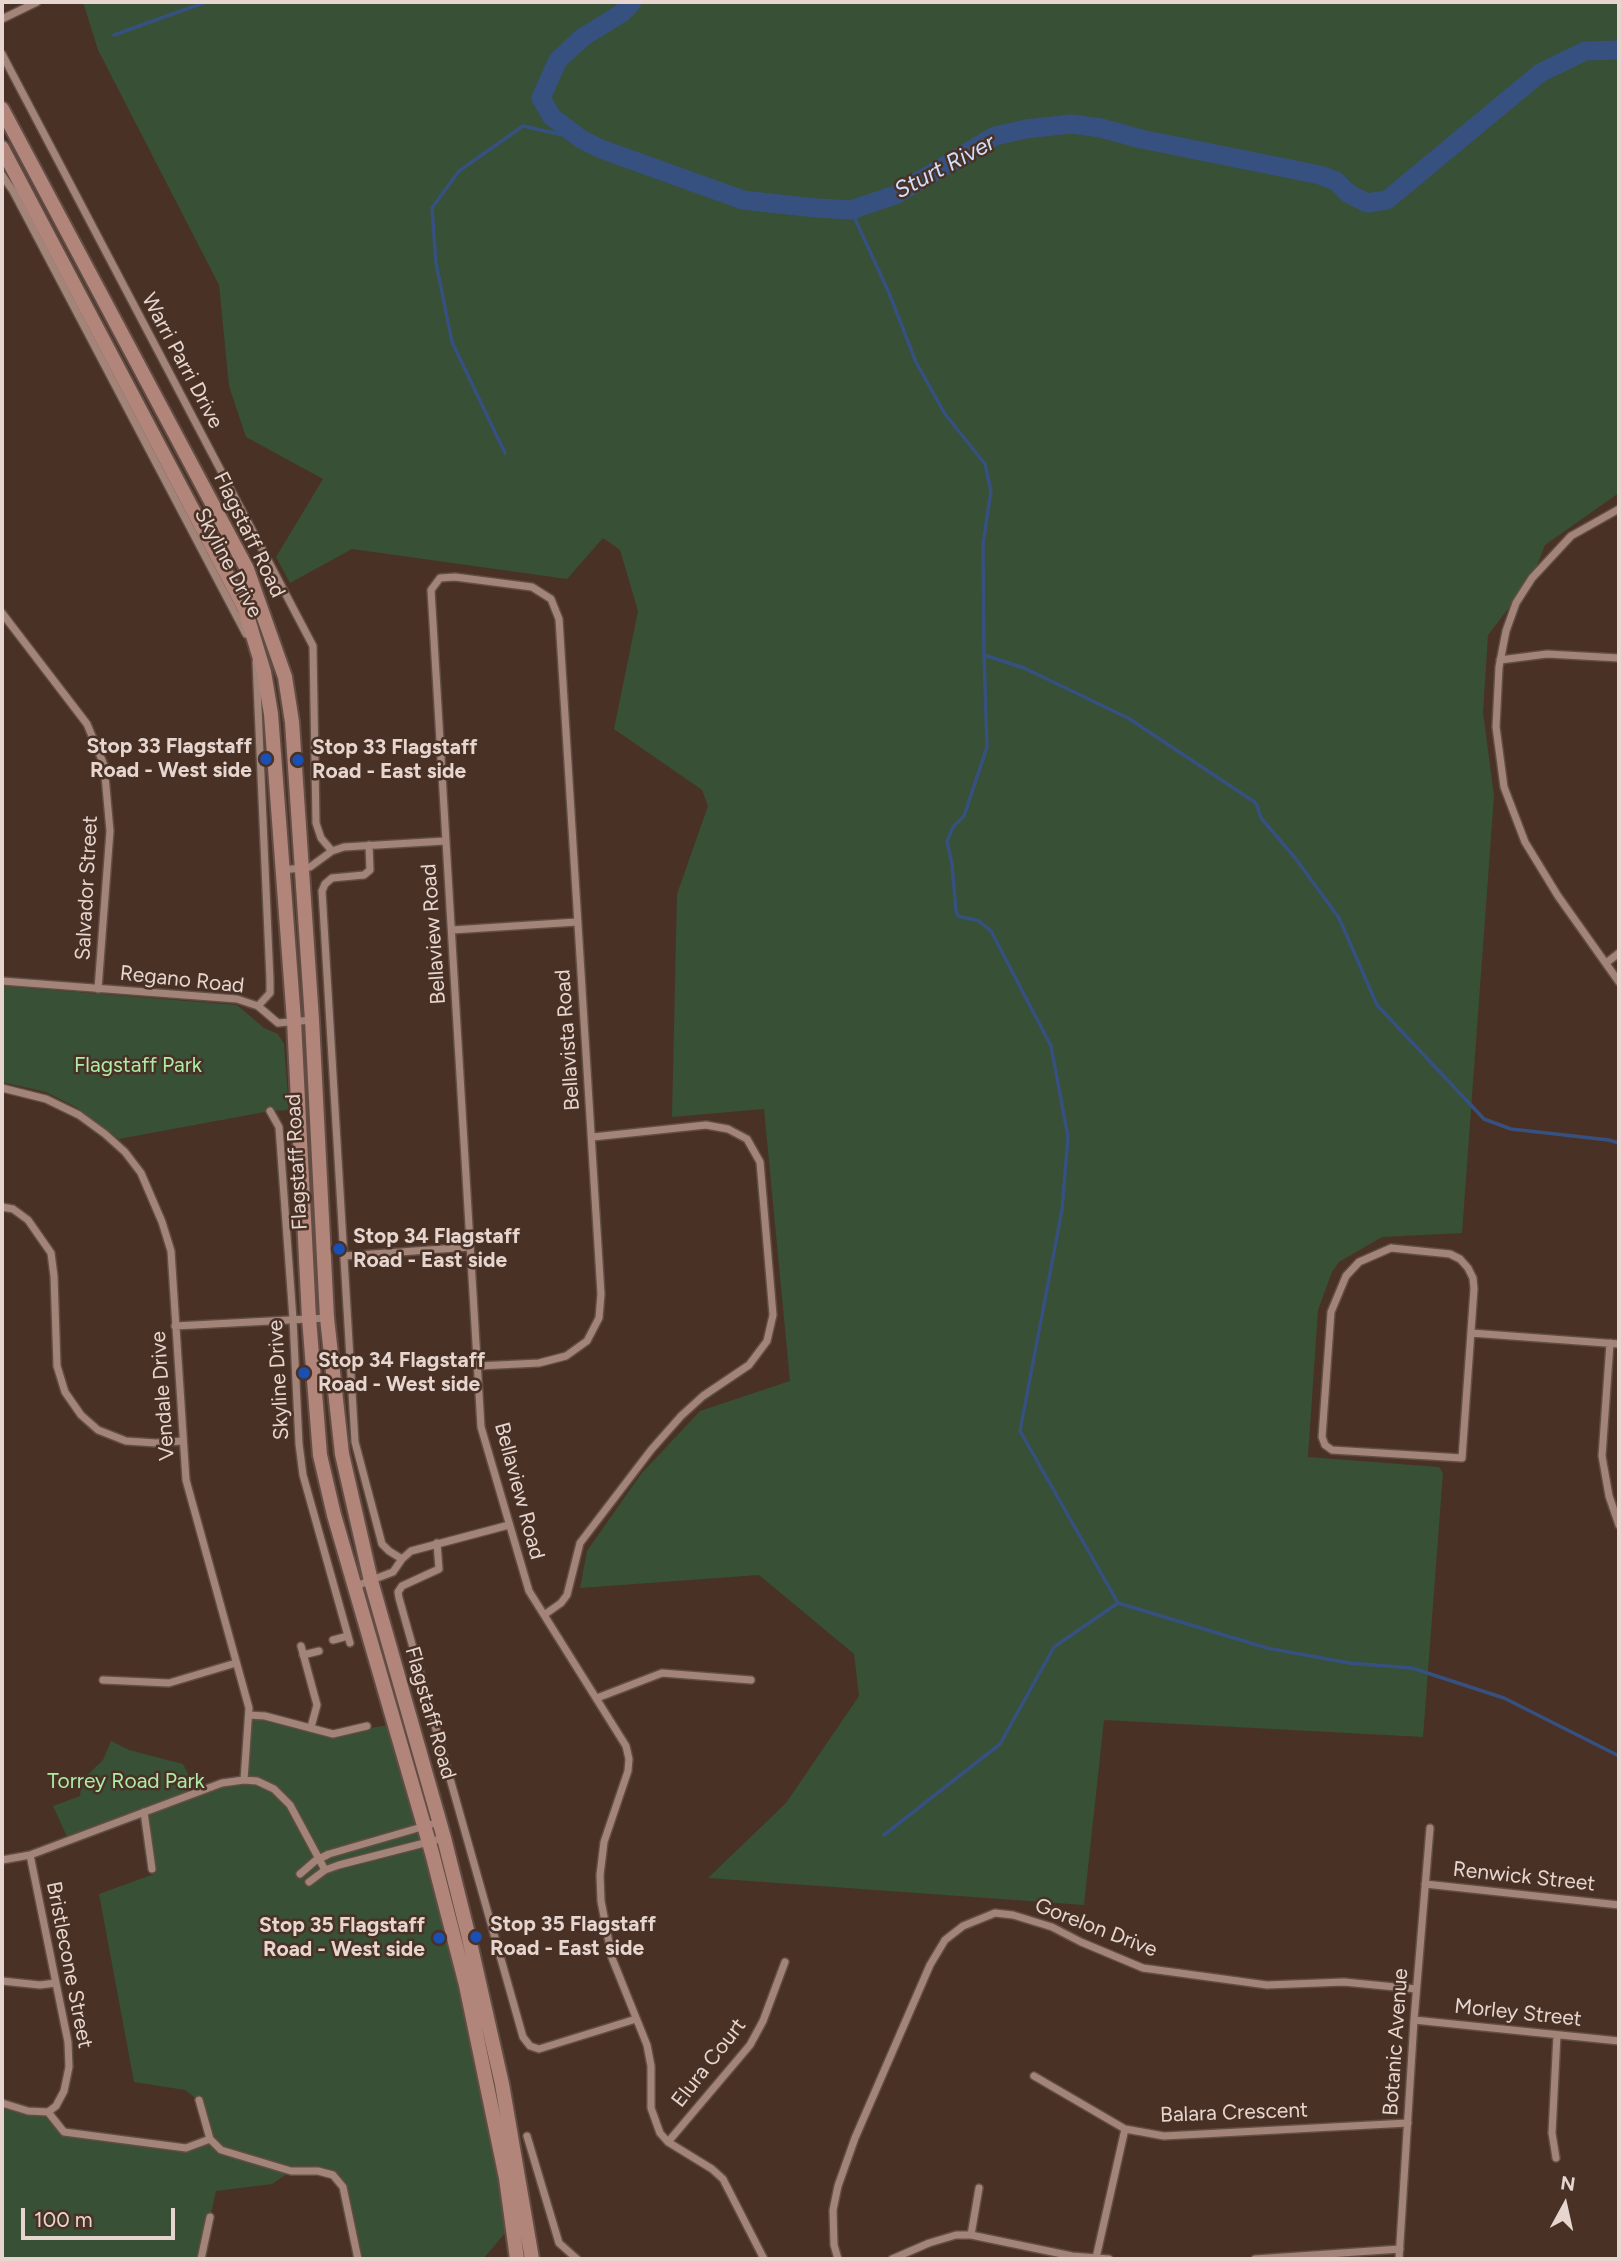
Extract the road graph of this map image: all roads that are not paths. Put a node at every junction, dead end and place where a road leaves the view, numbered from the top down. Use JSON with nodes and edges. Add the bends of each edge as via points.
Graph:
{"nodes":[{"id":1,"x":37,"y":2,"type":"edge"},
{"id":2,"x":2,"y":19,"type":"edge"},
{"id":3,"x":2,"y":54,"type":"edge"},
{"id":4,"x":3,"y":115,"type":"edge"},
{"id":5,"x":2,"y":148,"type":"edge"},
{"id":6,"x":2,"y":174,"type":"edge"},
{"id":7,"x":1619,"y":509,"type":"edge"},
{"id":8,"x":2,"y":613,"type":"edge"},
{"id":9,"x":559,"y":619,"type":"joint"},
{"id":10,"x":1619,"y":658,"type":"edge"},
{"id":11,"x":1500,"y":660,"type":"junction"},
{"id":12,"x":445,"y":841,"type":"junction"},
{"id":13,"x":369,"y":845,"type":"junction"},
{"id":14,"x":332,"y":851,"type":"junction"},
{"id":15,"x":301,"y":869,"type":"junction"},
{"id":16,"x":283,"y":870,"type":"junction"},
{"id":17,"x":578,"y":922,"type":"junction"},
{"id":18,"x":452,"y":930,"type":"junction"},
{"id":19,"x":1619,"y":953,"type":"edge"},
{"id":20,"x":1606,"y":963,"type":"junction"},
{"id":21,"x":2,"y":981,"type":"edge"},
{"id":22,"x":1619,"y":982,"type":"edge"},
{"id":23,"x":98,"y":989,"type":"junction"},
{"id":24,"x":258,"y":1006,"type":"junction"},
{"id":25,"x":312,"y":1020,"type":"junction"},
{"id":26,"x":294,"y":1021,"type":"junction"},
{"id":27,"x":2,"y":1088,"type":"edge"},
{"id":28,"x":270,"y":1111,"type":"dead end"},
{"id":29,"x":593,"y":1137,"type":"junction"},
{"id":30,"x":2,"y":1207,"type":"edge"},
{"id":31,"x":470,"y":1247,"type":"junction"},
{"id":32,"x":345,"y":1256,"type":"junction"},
{"id":33,"x":309,"y":1318,"type":"junction"},
{"id":34,"x":327,"y":1318,"type":"junction"},
{"id":35,"x":293,"y":1319,"type":"junction"},
{"id":36,"x":175,"y":1326,"type":"junction"},
{"id":37,"x":1471,"y":1333,"type":"junction"},
{"id":38,"x":1610,"y":1343,"type":"junction"},
{"id":39,"x":1619,"y":1344,"type":"edge"},
{"id":40,"x":478,"y":1366,"type":"junction"},
{"id":41,"x":182,"y":1441,"type":"junction"},
{"id":42,"x":509,"y":1525,"type":"junction"},
{"id":43,"x":1619,"y":1525,"type":"edge"},
{"id":44,"x":437,"y":1543,"type":"junction"},
{"id":45,"x":401,"y":1559,"type":"junction"},
{"id":46,"x":371,"y":1581,"type":"junction"},
{"id":47,"x":356,"y":1586,"type":"junction"},
{"id":48,"x":544,"y":1615,"type":"junction"},
{"id":49,"x":333,"y":1640,"type":"dead end"},
{"id":50,"x":301,"y":1646,"type":"dead end"},
{"id":51,"x":319,"y":1651,"type":"dead end"},
{"id":52,"x":303,"y":1655,"type":"junction"},
{"id":53,"x":236,"y":1663,"type":"junction"},
{"id":54,"x":103,"y":1680,"type":"dead end"},
{"id":55,"x":751,"y":1680,"type":"dead end"},
{"id":56,"x":597,"y":1698,"type":"junction"},
{"id":57,"x":249,"y":1715,"type":"junction"},
{"id":58,"x":311,"y":1727,"type":"junction"},
{"id":59,"x":367,"y":1727,"type":"dead end"},
{"id":60,"x":244,"y":1780,"type":"junction"},
{"id":61,"x":144,"y":1812,"type":"junction"},
{"id":62,"x":439,"y":1822,"type":"junction"},
{"id":63,"x":424,"y":1826,"type":"junction"},
{"id":64,"x":1430,"y":1828,"type":"dead end"},
{"id":65,"x":444,"y":1838,"type":"junction"},
{"id":66,"x":429,"y":1842,"type":"junction"},
{"id":67,"x":30,"y":1855,"type":"junction"},
{"id":68,"x":319,"y":1858,"type":"junction"},
{"id":69,"x":2,"y":1860,"type":"edge"},
{"id":70,"x":152,"y":1869,"type":"dead end"},
{"id":71,"x":325,"y":1871,"type":"junction"},
{"id":72,"x":300,"y":1874,"type":"dead end"},
{"id":73,"x":309,"y":1882,"type":"dead end"},
{"id":74,"x":1425,"y":1884,"type":"junction"},
{"id":75,"x":1619,"y":1905,"type":"edge"},
{"id":76,"x":785,"y":1962,"type":"dead end"},
{"id":77,"x":2,"y":1981,"type":"edge"},
{"id":78,"x":56,"y":1983,"type":"junction"},
{"id":79,"x":1416,"y":1989,"type":"junction"},
{"id":80,"x":636,"y":2019,"type":"junction"},
{"id":81,"x":1414,"y":2020,"type":"junction"},
{"id":82,"x":1557,"y":2035,"type":"junction"},
{"id":83,"x":1619,"y":2041,"type":"edge"},
{"id":84,"x":1034,"y":2076,"type":"dead end"},
{"id":85,"x":199,"y":2100,"type":"dead end"},
{"id":86,"x":2,"y":2103,"type":"edge"},
{"id":87,"x":48,"y":2112,"type":"junction"},
{"id":88,"x":1408,"y":2123,"type":"junction"},
{"id":89,"x":1125,"y":2129,"type":"junction"},
{"id":90,"x":527,"y":2136,"type":"dead end"},
{"id":91,"x":210,"y":2139,"type":"junction"},
{"id":92,"x":668,"y":2142,"type":"junction"},
{"id":93,"x":1556,"y":2158,"type":"dead end"},
{"id":94,"x":979,"y":2188,"type":"dead end"},
{"id":95,"x":210,"y":2217,"type":"dead end"},
{"id":96,"x":971,"y":2235,"type":"junction"},
{"id":97,"x":1400,"y":2249,"type":"junction"},
{"id":98,"x":759,"y":2257,"type":"edge"},
{"id":99,"x":1096,"y":2258,"type":"edge"},
{"id":100,"x":201,"y":2259,"type":"edge"},
{"id":101,"x":358,"y":2259,"type":"edge"},
{"id":102,"x":517,"y":2259,"type":"edge"},
{"id":103,"x":532,"y":2259,"type":"edge"},
{"id":104,"x":576,"y":2259,"type":"edge"},
{"id":105,"x":838,"y":2259,"type":"edge"},
{"id":106,"x":892,"y":2259,"type":"edge"},
{"id":107,"x":1109,"y":2259,"type":"edge"},
{"id":108,"x":1255,"y":2259,"type":"edge"},
{"id":109,"x":1399,"y":2259,"type":"edge"}],
"edges":[{"from":1,"to":2,"type":"street"},
{"from":3,"to":14,"type":"street","name":"Warri Parri Drive","via":[[313,646],[316,823]]},
{"from":4,"to":15,"type":"main road","name":"Flagstaff Road","via":[[247,569],[285,677]]},
{"from":5,"to":16,"type":"main road","name":"Flagstaff Road","via":[[245,609],[271,713]]},
{"from":6,"to":24,"type":"street","name":"Skyline Drive","via":[[256,659],[270,980],[270,993]]},
{"from":7,"to":11,"type":"street","via":[[1571,536],[1532,578],[1516,603]]},
{"from":8,"to":23,"type":"street","name":"Salvador Street","via":[[87,724],[104,765],[110,831]]},
{"from":9,"to":12,"type":"street","name":"Bellaview Road","via":[[551,599],[532,587],[455,577],[440,578],[431,590]]},
{"from":9,"to":17,"type":"street","name":"Bellavista Road"},
{"from":10,"to":11,"type":"street","via":[[1547,654]]},
{"from":11,"to":20,"type":"street","via":[[1496,727],[1504,788],[1525,842]]},
{"from":12,"to":13,"type":"street"},
{"from":12,"to":18,"type":"street","name":"Bellaview Road"},
{"from":13,"to":14,"type":"street"},
{"from":13,"to":32,"type":"street","name":"Flagstaff Road","via":[[370,870],[364,875],[332,878],[322,891]]},
{"from":14,"to":15,"type":"street"},
{"from":15,"to":16,"type":"street"},
{"from":15,"to":25,"type":"main road","name":"Flagstaff Road"},
{"from":16,"to":26,"type":"main road","name":"Flagstaff Road"},
{"from":17,"to":18,"type":"street"},
{"from":17,"to":29,"type":"street","name":"Bellavista Road"},
{"from":18,"to":31,"type":"street","name":"Bellaview Road"},
{"from":19,"to":20,"type":"street"},
{"from":20,"to":22,"type":"street"},
{"from":21,"to":23,"type":"street","name":"Regano Road"},
{"from":23,"to":24,"type":"street","name":"Regano Road","via":[[237,999]]},
{"from":24,"to":26,"type":"street","name":"Regano Road","via":[[278,1023]]},
{"from":25,"to":26,"type":"street","name":"Regano Road"},
{"from":25,"to":34,"type":"main road","name":"Flagstaff Road"},
{"from":26,"to":33,"type":"main road","name":"Flagstaff Road"},
{"from":27,"to":36,"type":"street","name":"Vendale Drive","via":[[46,1099],[79,1115],[125,1152],[146,1185],[165,1232]]},
{"from":28,"to":35,"type":"street","name":"Skyline Drive","via":[[279,1127]]},
{"from":29,"to":40,"type":"street","name":"Bellavista Road","via":[[599,1318],[587,1341],[566,1356],[539,1363]]},
{"from":29,"to":48,"type":"street","via":[[706,1125],[747,1139],[760,1162],[773,1315],[767,1341],[749,1365],[703,1395],[681,1416],[580,1543],[567,1595]]},
{"from":30,"to":41,"type":"street","via":[[28,1220],[51,1253],[57,1366],[65,1392],[81,1415],[98,1430],[126,1441]]},
{"from":31,"to":32,"type":"street"},
{"from":31,"to":40,"type":"street","name":"Bellaview Road"},
{"from":32,"to":45,"type":"street","name":"Flagstaff Road","via":[[355,1442],[382,1544]]},
{"from":33,"to":34,"type":"street"},
{"from":33,"to":35,"type":"street"},
{"from":33,"to":47,"type":"main road","name":"Flagstaff Road","via":[[320,1455]]},
{"from":34,"to":46,"type":"main road","name":"Flagstaff Road","via":[[342,1454]]},
{"from":35,"to":36,"type":"street"},
{"from":35,"to":49,"type":"street","name":"Skyline Drive","via":[[303,1475],[349,1639]]},
{"from":36,"to":41,"type":"street","name":"Vendale Drive"},
{"from":37,"to":37,"type":"street","via":[[1473,1278],[1460,1259],[1391,1248],[1359,1262],[1346,1276],[1331,1312],[1325,1445],[1332,1450],[1462,1458]]},
{"from":37,"to":38,"type":"street"},
{"from":38,"to":39,"type":"street"},
{"from":38,"to":43,"type":"street","via":[[1602,1456]]},
{"from":40,"to":42,"type":"street","name":"Bellaview Road","via":[[481,1427]]},
{"from":41,"to":53,"type":"street","name":"Vendale Drive","via":[[186,1479]]},
{"from":42,"to":44,"type":"street"},
{"from":42,"to":48,"type":"street","name":"Bellaview Road","via":[[528,1591]]},
{"from":44,"to":45,"type":"street"},
{"from":44,"to":80,"type":"street","via":[[439,1569],[402,1586],[399,1598],[523,2037],[539,2049]]},
{"from":45,"to":46,"type":"street","via":[[393,1572]]},
{"from":46,"to":47,"type":"street"},
{"from":46,"to":62,"type":"main road","name":"Flagstaff Road"},
{"from":47,"to":63,"type":"main road","name":"Flagstaff Road"},
{"from":48,"to":56,"type":"street","name":"Bellaview Road"},
{"from":50,"to":52,"type":"street"},
{"from":51,"to":52,"type":"street"},
{"from":52,"to":58,"type":"street","via":[[317,1705]]},
{"from":53,"to":54,"type":"street","via":[[169,1683]]},
{"from":53,"to":57,"type":"street","name":"Vendale Drive"},
{"from":55,"to":56,"type":"street","via":[[662,1673]]},
{"from":56,"to":80,"type":"street","name":"Bellaview Road","via":[[629,1759],[604,1842],[600,1875],[612,1958]]},
{"from":57,"to":58,"type":"street"},
{"from":57,"to":60,"type":"street","name":"Vendale Drive"},
{"from":58,"to":59,"type":"street","via":[[333,1734]]},
{"from":60,"to":61,"type":"street","via":[[222,1783]]},
{"from":60,"to":68,"type":"street","via":[[274,1789],[290,1805]]},
{"from":61,"to":67,"type":"street"},
{"from":61,"to":70,"type":"street"},
{"from":62,"to":63,"type":"street"},
{"from":62,"to":65,"type":"main road","name":"Flagstaff Road"},
{"from":63,"to":66,"type":"main road","name":"Flagstaff Road"},
{"from":63,"to":68,"type":"street"},
{"from":64,"to":74,"type":"street","name":"Botanic Avenue"},
{"from":65,"to":66,"type":"street"},
{"from":65,"to":103,"type":"main road","name":"Flagstaff Road","via":[[502,2084]]},
{"from":66,"to":71,"type":"street"},
{"from":66,"to":102,"type":"main road","name":"Flagstaff Road","via":[[486,2071]]},
{"from":67,"to":69,"type":"street"},
{"from":67,"to":78,"type":"street","name":"Bristlecone Street"},
{"from":68,"to":71,"type":"street"},
{"from":68,"to":72,"type":"street"},
{"from":71,"to":73,"type":"street"},
{"from":74,"to":75,"type":"street","name":"Renwick Street"},
{"from":74,"to":79,"type":"street","name":"Botanic Avenue"},
{"from":76,"to":92,"type":"street","name":"Elura Court","via":[[764,2021],[750,2045]]},
{"from":77,"to":78,"type":"street"},
{"from":78,"to":87,"type":"street","name":"Bristlecone Street","via":[[69,2067],[64,2091]]},
{"from":79,"to":81,"type":"street","name":"Botanic Avenue"},
{"from":79,"to":105,"type":"street","name":"Gorelon Drive","via":[[1344,1982],[1267,1985],[1143,1968],[1052,1927],[1013,1915],[995,1913],[963,1926],[945,1940],[930,1965],[855,2138],[833,2210]]},
{"from":80,"to":92,"type":"street","name":"Bellaview Road","via":[[652,2066],[651,2108]]},
{"from":81,"to":82,"type":"street","name":"Morley Street"},
{"from":81,"to":88,"type":"street","name":"Botanic Avenue"},
{"from":82,"to":83,"type":"street","name":"Morley Street"},
{"from":82,"to":93,"type":"street","via":[[1552,2133]]},
{"from":84,"to":89,"type":"street","name":"Balara Crescent"},
{"from":85,"to":91,"type":"street"},
{"from":86,"to":87,"type":"street"},
{"from":87,"to":91,"type":"street","via":[[64,2132],[186,2148]]},
{"from":88,"to":89,"type":"street","name":"Balara Crescent","via":[[1164,2136]]},
{"from":88,"to":97,"type":"street","name":"Botanic Avenue"},
{"from":89,"to":99,"type":"street"},
{"from":90,"to":104,"type":"street","via":[[559,2244]]},
{"from":91,"to":101,"type":"street","via":[[220,2150],[291,2171],[333,2175],[344,2187]]},
{"from":92,"to":98,"type":"street","via":[[723,2179]]},
{"from":94,"to":96,"type":"street"},
{"from":95,"to":100,"type":"street"},
{"from":96,"to":99,"type":"street"},
{"from":96,"to":106,"type":"street","via":[[929,2243]]},
{"from":97,"to":108,"type":"street"},
{"from":97,"to":109,"type":"street","name":"Botanic Avenue"},
{"from":99,"to":107,"type":"street"}]}
